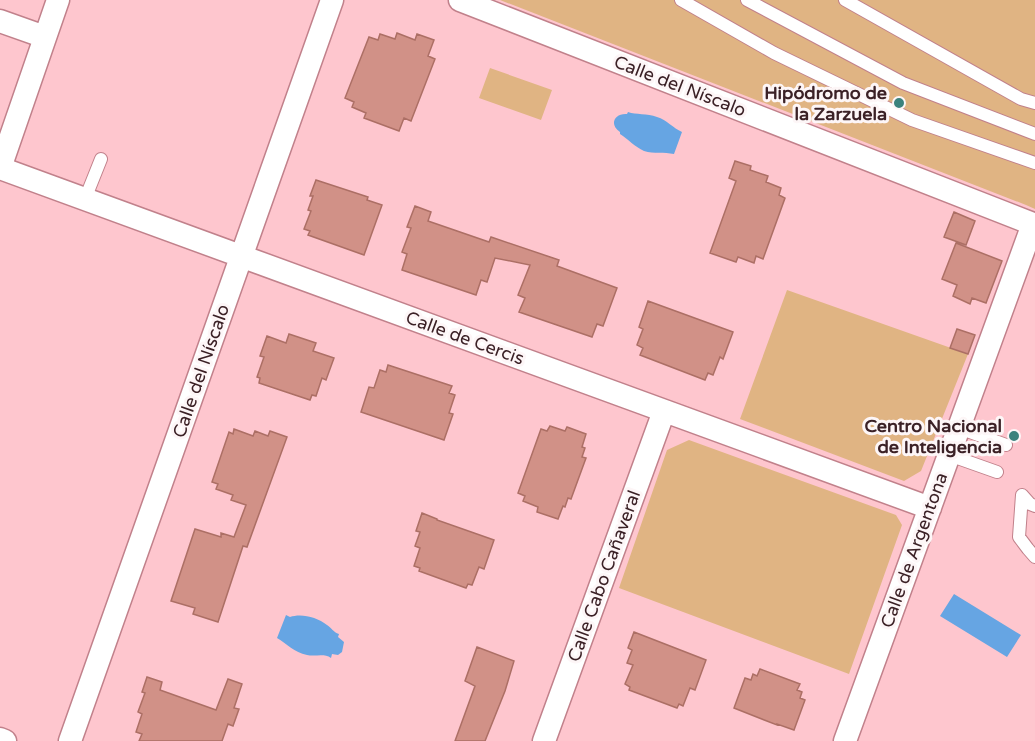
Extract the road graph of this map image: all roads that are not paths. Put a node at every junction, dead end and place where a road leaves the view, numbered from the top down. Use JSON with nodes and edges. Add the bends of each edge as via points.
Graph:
{"nodes":[{"id":1,"x":57,"y":0,"type":"edge"},
{"id":2,"x":332,"y":0,"type":"edge"},
{"id":3,"x":460,"y":0,"type":"edge"},
{"id":4,"x":681,"y":0,"type":"edge"},
{"id":5,"x":747,"y":0,"type":"edge"},
{"id":6,"x":846,"y":0,"type":"edge"},
{"id":7,"x":0,"y":21,"type":"edge"},
{"id":8,"x":45,"y":37,"type":"junction"},
{"id":9,"x":1035,"y":103,"type":"edge"},
{"id":10,"x":1035,"y":134,"type":"edge"},
{"id":11,"x":101,"y":159,"type":"dead end"},
{"id":12,"x":1035,"y":162,"type":"edge"},
{"id":13,"x":0,"y":168,"type":"edge"},
{"id":14,"x":86,"y":199,"type":"junction"},
{"id":15,"x":1034,"y":222,"type":"edge"},
{"id":16,"x":242,"y":256,"type":"junction"},
{"id":17,"x":664,"y":411,"type":"junction"},
{"id":18,"x":959,"y":428,"type":"junction"},
{"id":19,"x":1006,"y":445,"type":"dead end"},
{"id":20,"x":949,"y":455,"type":"junction"},
{"id":21,"x":997,"y":472,"type":"dead end"},
{"id":22,"x":1035,"y":493,"type":"edge"},
{"id":23,"x":1022,"y":495,"type":"junction"},
{"id":24,"x":1035,"y":506,"type":"edge"},
{"id":25,"x":930,"y":508,"type":"junction"},
{"id":26,"x":1032,"y":551,"type":"edge"},
{"id":27,"x":0,"y":739,"type":"edge"},
{"id":28,"x":5,"y":741,"type":"edge"},
{"id":29,"x":70,"y":741,"type":"edge"},
{"id":30,"x":544,"y":741,"type":"edge"},
{"id":31,"x":845,"y":741,"type":"edge"}],
"edges":[{"from":1,"to":8,"type":"street"},
{"from":2,"to":16,"type":"street","name":"Calle del Níscalo"},
{"from":3,"to":15,"type":"street","name":"Calle del Níscalo"},
{"from":4,"to":12,"type":"lane","via":[[774,53],[912,120]]},
{"from":5,"to":10,"type":"lane","via":[[903,83]]},
{"from":6,"to":9,"type":"lane","via":[[1021,99]]},
{"from":7,"to":8,"type":"street"},
{"from":8,"to":13,"type":"street"},
{"from":11,"to":14,"type":"lane"},
{"from":13,"to":14,"type":"street","name":"Calle de Cercis"},
{"from":14,"to":16,"type":"street","name":"Calle de Cercis"},
{"from":15,"to":18,"type":"street","name":"Calle de Argentona"},
{"from":16,"to":17,"type":"street","name":"Calle de Cercis"},
{"from":16,"to":29,"type":"street","name":"Calle del Níscalo"},
{"from":17,"to":25,"type":"street","name":"Calle de Cercis"},
{"from":17,"to":30,"type":"street","name":"Calle Cabo Cañaveral"},
{"from":18,"to":19,"type":"lane"},
{"from":18,"to":20,"type":"street","name":"Calle de Argentona"},
{"from":20,"to":21,"type":"lane"},
{"from":20,"to":25,"type":"street","name":"Calle de Argentona"},
{"from":22,"to":23,"type":"lane"},
{"from":23,"to":24,"type":"lane"},
{"from":23,"to":26,"type":"lane","via":[[1019,537]]},
{"from":25,"to":31,"type":"street","name":"Calle de Argentona"},
{"from":27,"to":28,"type":"street"}]}
